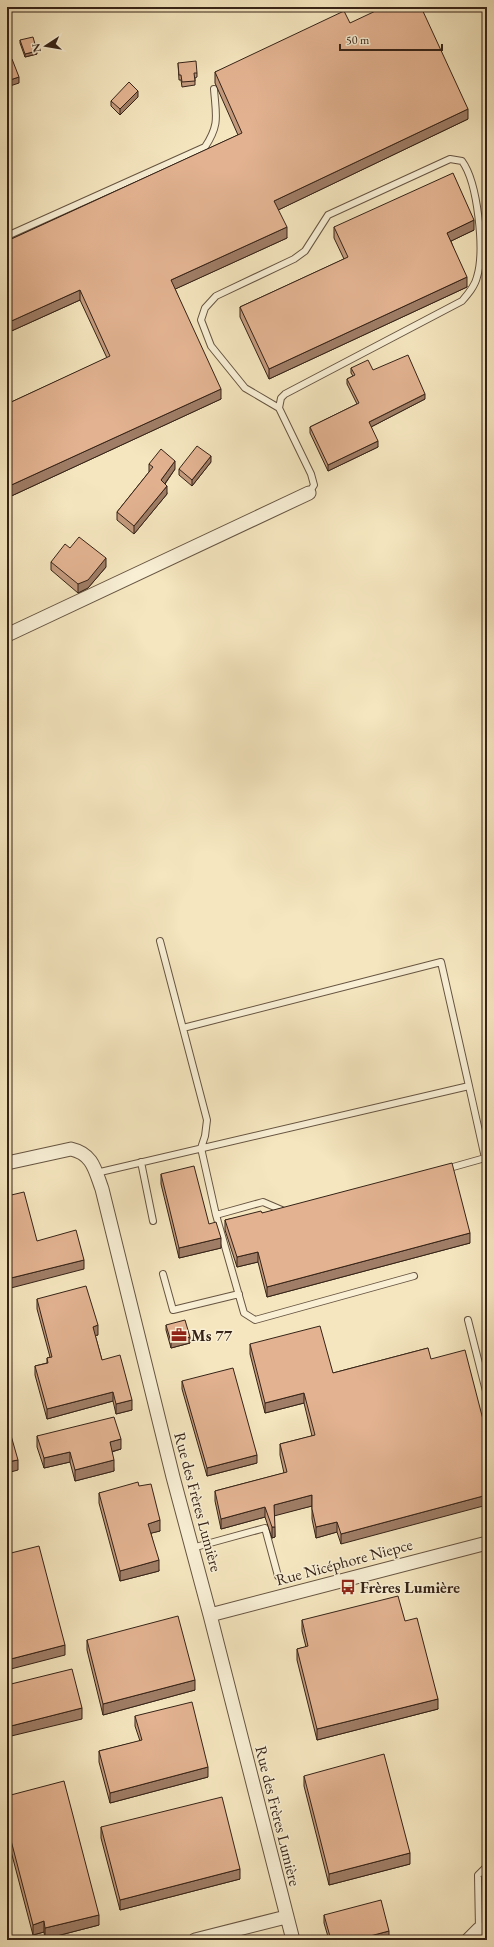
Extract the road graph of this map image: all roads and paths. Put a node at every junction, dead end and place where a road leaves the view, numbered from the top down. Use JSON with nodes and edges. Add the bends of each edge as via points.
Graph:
{"nodes":[{"id":1,"x":214,"y":89,"type":"dead end"},
{"id":2,"x":7,"y":236,"type":"edge"},
{"id":3,"x":279,"y":408,"type":"junction"},
{"id":4,"x":309,"y":492,"type":"joint"},
{"id":5,"x":7,"y":635,"type":"edge"},
{"id":6,"x":160,"y":941,"type":"dead end"},
{"id":7,"x":183,"y":1028,"type":"junction"},
{"id":8,"x":469,"y":1086,"type":"junction"},
{"id":9,"x":201,"y":1148,"type":"junction"},
{"id":10,"x":141,"y":1162,"type":"junction"},
{"id":11,"x":7,"y":1163,"type":"edge"},
{"id":12,"x":440,"y":1170,"type":"edge"},
{"id":13,"x":96,"y":1173,"type":"junction"},
{"id":14,"x":290,"y":1210,"type":"edge"},
{"id":15,"x":216,"y":1215,"type":"junction"},
{"id":16,"x":153,"y":1222,"type":"dead end"},
{"id":17,"x":163,"y":1274,"type":"dead end"},
{"id":18,"x":414,"y":1276,"type":"dead end"},
{"id":19,"x":239,"y":1294,"type":"junction"},
{"id":20,"x":468,"y":1320,"type":"dead end"},
{"id":21,"x":487,"y":1396,"type":"edge"},
{"id":22,"x":487,"y":1543,"type":"edge"},
{"id":23,"x":192,"y":1548,"type":"junction"},
{"id":24,"x":278,"y":1576,"type":"dead end"},
{"id":25,"x":210,"y":1615,"type":"junction"},
{"id":26,"x":487,"y":1866,"type":"edge"},
{"id":27,"x":286,"y":1917,"type":"junction"},
{"id":28,"x":479,"y":1929,"type":"joint"},
{"id":29,"x":196,"y":1940,"type":"edge"},
{"id":30,"x":293,"y":1940,"type":"edge"},
{"id":31,"x":468,"y":1940,"type":"edge"}],
"edges":[{"from":1,"to":2,"type":"lane","via":[[217,122],[214,134],[206,147]]},
{"from":3,"to":3,"type":"lane","via":[[245,388],[210,346],[202,320],[205,308],[216,296],[294,259],[305,251],[328,215],[450,159],[462,161],[473,184],[479,221],[479,266],[471,290],[462,300],[285,394],[281,398]]},
{"from":3,"to":4,"type":"lane","via":[[311,474],[314,485]]},
{"from":4,"to":5,"type":"street"},
{"from":6,"to":7,"type":"lane"},
{"from":7,"to":8,"type":"lane","via":[[441,962]]},
{"from":7,"to":9,"type":"lane","via":[[207,1120]]},
{"from":8,"to":9,"type":"lane"},
{"from":8,"to":12,"type":"lane","via":[[486,1158]]},
{"from":9,"to":10,"type":"lane"},
{"from":9,"to":15,"type":"lane"},
{"from":10,"to":13,"type":"lane"},
{"from":10,"to":16,"type":"lane"},
{"from":11,"to":13,"type":"street","name":"Rue des Frères Lumière","via":[[71,1149],[81,1151],[91,1160]]},
{"from":13,"to":23,"type":"street","name":"Rue des Frères Lumière"},
{"from":14,"to":15,"type":"lane","via":[[283,1211],[263,1202]]},
{"from":15,"to":19,"type":"lane"},
{"from":17,"to":19,"type":"lane","via":[[173,1310]]},
{"from":18,"to":19,"type":"lane","via":[[255,1320],[244,1313]]},
{"from":20,"to":21,"type":"lane"},
{"from":22,"to":25,"type":"street","name":"Rue Nicéphore Niepce"},
{"from":23,"to":24,"type":"lane","via":[[265,1528]]},
{"from":23,"to":25,"type":"street","name":"Rue des Frères Lumière"},
{"from":25,"to":27,"type":"street","name":"Rue des Frères Lumière"},
{"from":26,"to":28,"type":"lane","via":[[478,1875]]},
{"from":27,"to":29,"type":"street"},
{"from":27,"to":30,"type":"street","name":"Rue des Frères Lumière"},
{"from":28,"to":31,"type":"street"}]}
